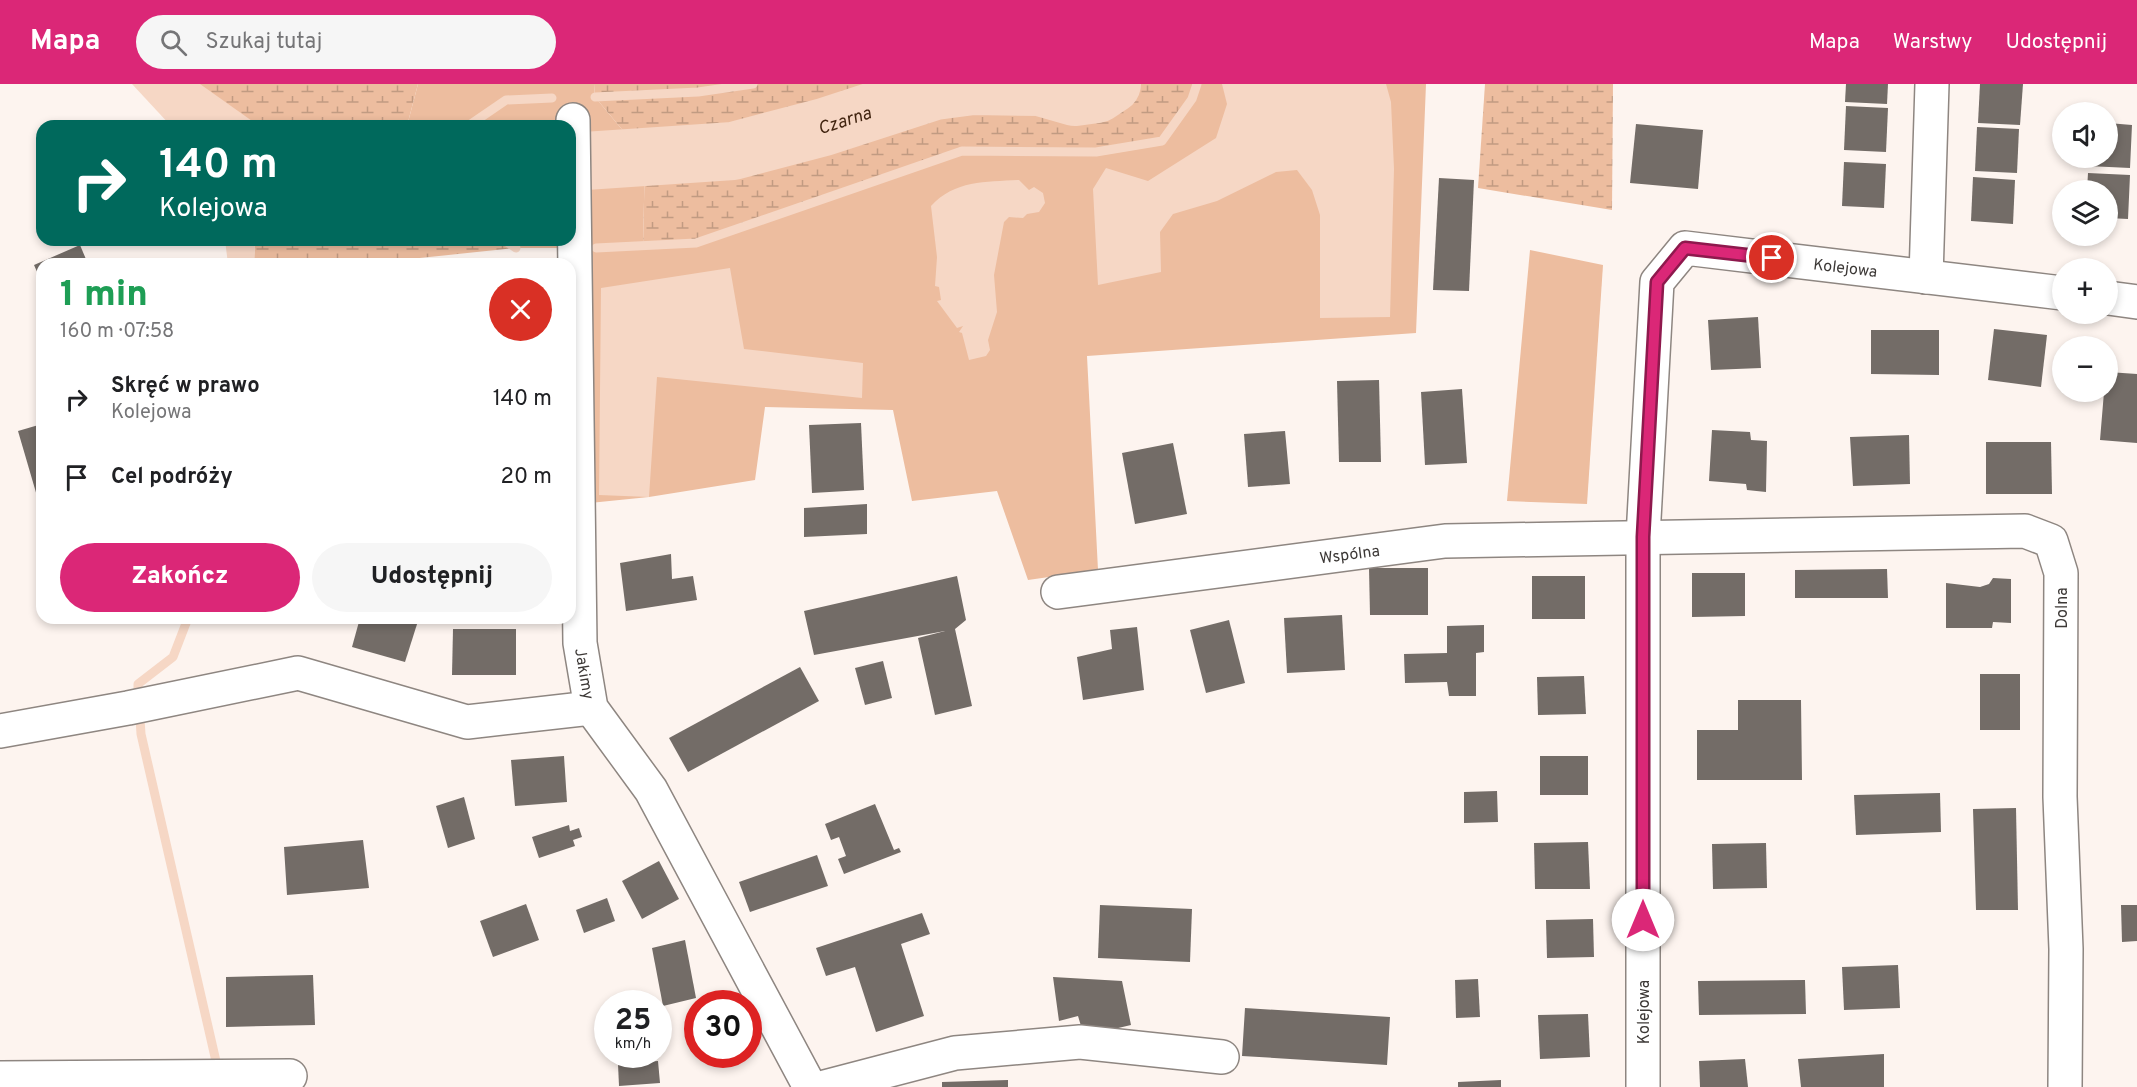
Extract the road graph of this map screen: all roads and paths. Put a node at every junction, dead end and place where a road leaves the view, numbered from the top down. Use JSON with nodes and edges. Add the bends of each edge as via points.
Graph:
{"nodes":[{"id":1,"x":1932,"y":84,"type":"edge"},
{"id":2,"x":1926,"y":276,"type":"junction"},
{"id":3,"x":576,"y":290,"type":"edge"},
{"id":4,"x":2052,"y":292,"type":"edge"},
{"id":5,"x":2118,"y":299,"type":"edge"},
{"id":6,"x":2137,"y":302,"type":"edge"},
{"id":7,"x":1643,"y":537,"type":"junction"},
{"id":8,"x":1058,"y":592,"type":"dead end"},
{"id":9,"x":591,"y":708,"type":"junction"},
{"id":10,"x":0,"y":731,"type":"edge"},
{"id":11,"x":1222,"y":1057,"type":"dead end"},
{"id":12,"x":290,"y":1076,"type":"dead end"},
{"id":13,"x":0,"y":1078,"type":"edge"},
{"id":14,"x":810,"y":1087,"type":"edge"},
{"id":15,"x":825,"y":1087,"type":"edge"},
{"id":16,"x":1643,"y":1087,"type":"edge"},
{"id":17,"x":2065,"y":1087,"type":"edge"}],
"edges":[{"from":1,"to":2,"type":"street"},
{"from":2,"to":4,"type":"street","name":"Kolejowa"},
{"from":2,"to":7,"type":"street","name":"Kolejowa","via":[[1685,248],[1657,282]]},
{"from":3,"to":9,"type":"street","name":"Jakimy","via":[[580,644]]},
{"from":5,"to":6,"type":"street"},
{"from":7,"to":8,"type":"street","name":"Wspólna","via":[[1445,541]]},
{"from":7,"to":16,"type":"street","name":"Kolejowa"},
{"from":7,"to":17,"type":"street","name":"Dolna","via":[[2025,531],[2051,541],[2061,573]]},
{"from":9,"to":10,"type":"street","via":[[467,722],[298,673]]},
{"from":9,"to":14,"type":"street","name":"Jakimy","via":[[651,790]]},
{"from":11,"to":15,"type":"street","via":[[1080,1042],[955,1053]]},
{"from":12,"to":13,"type":"street"}]}
